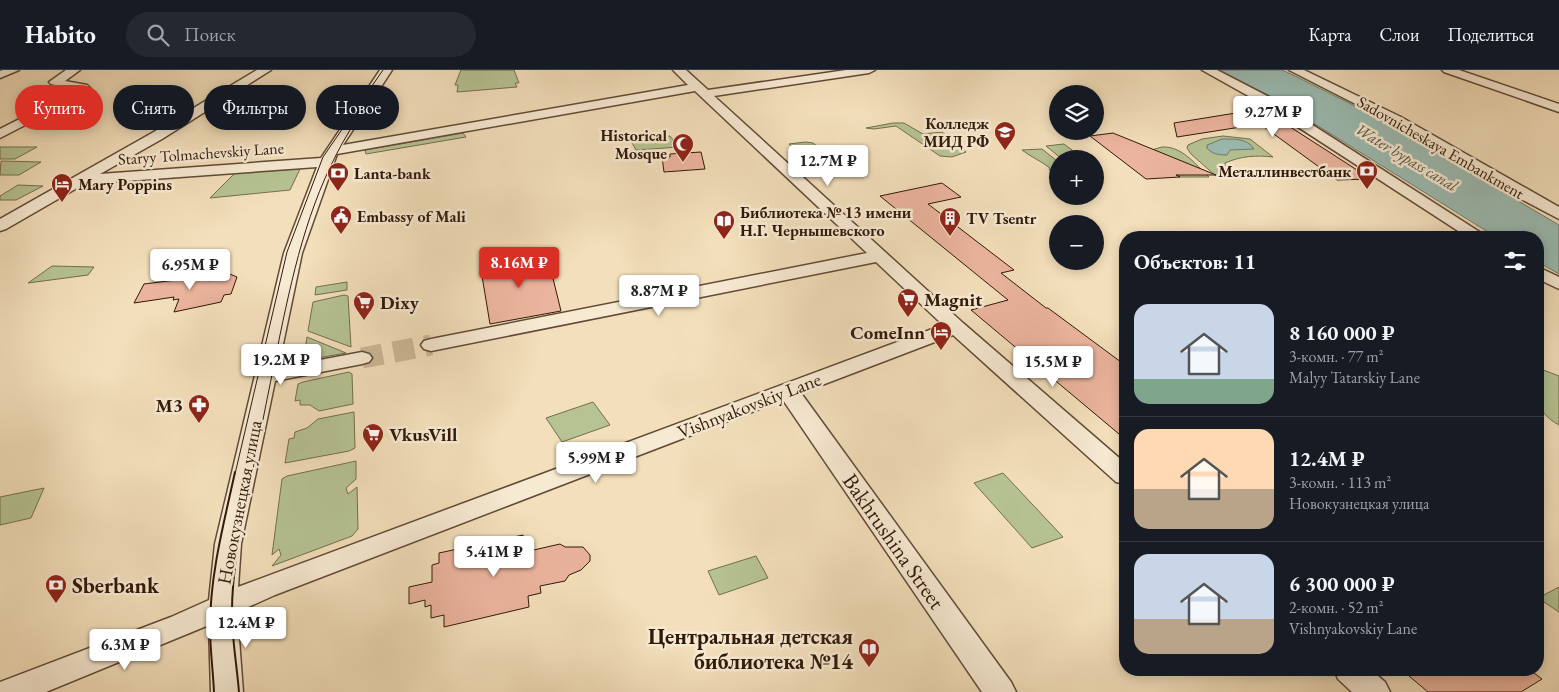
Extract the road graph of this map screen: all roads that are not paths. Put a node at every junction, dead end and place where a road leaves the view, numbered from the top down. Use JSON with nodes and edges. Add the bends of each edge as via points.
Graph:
{"nodes":[{"id":1,"x":13,"y":70,"type":"edge"},
{"id":2,"x":74,"y":70,"type":"edge"},
{"id":3,"x":265,"y":70,"type":"edge"},
{"id":4,"x":386,"y":70,"type":"edge"},
{"id":5,"x":679,"y":70,"type":"edge"},
{"id":6,"x":869,"y":70,"type":"edge"},
{"id":7,"x":1208,"y":70,"type":"edge"},
{"id":8,"x":1295,"y":70,"type":"edge"},
{"id":9,"x":1448,"y":70,"type":"edge"},
{"id":10,"x":0,"y":75,"type":"edge"},
{"id":11,"x":701,"y":90,"type":"junction"},
{"id":12,"x":1559,"y":108,"type":"edge"},
{"id":13,"x":0,"y":134,"type":"edge"},
{"id":14,"x":328,"y":156,"type":"junction"},
{"id":15,"x":80,"y":180,"type":"junction"},
{"id":16,"x":0,"y":206,"type":"edge"},
{"id":17,"x":34,"y":206,"type":"junction"},
{"id":18,"x":1559,"y":214,"type":"edge"},
{"id":19,"x":0,"y":226,"type":"edge"},
{"id":20,"x":1470,"y":231,"type":"edge"},
{"id":21,"x":880,"y":256,"type":"junction"},
{"id":22,"x":1544,"y":275,"type":"edge"},
{"id":23,"x":1559,"y":284,"type":"edge"},
{"id":24,"x":956,"y":327,"type":"junction"},
{"id":25,"x":431,"y":345,"type":"tunnel mouth"},
{"id":26,"x":362,"y":358,"type":"tunnel mouth"},
{"id":27,"x":264,"y":377,"type":"junction"},
{"id":28,"x":788,"y":391,"type":"junction"},
{"id":29,"x":1119,"y":471,"type":"edge"},
{"id":30,"x":222,"y":607,"type":"junction"},
{"id":31,"x":1356,"y":676,"type":"edge"},
{"id":32,"x":11,"y":692,"type":"edge"},
{"id":33,"x":227,"y":692,"type":"edge"},
{"id":34,"x":1000,"y":692,"type":"edge"},
{"id":35,"x":1374,"y":692,"type":"edge"}],
"edges":[{"from":1,"to":10,"type":"street"},
{"from":2,"to":13,"type":"street","via":[[55,82],[85,90]]},
{"from":3,"to":15,"type":"street"},
{"from":4,"to":14,"type":"street","name":"Новокузнецкая улица"},
{"from":5,"to":11,"type":"street"},
{"from":6,"to":11,"type":"street","name":"Staryy Tolmachevskiy Lane"},
{"from":7,"to":20,"type":"street","via":[[1274,105]]},
{"from":8,"to":18,"type":"street","name":"Sadovnicheskaya Embankment","via":[[1376,109]]},
{"from":9,"to":12,"type":"street"},
{"from":11,"to":14,"type":"street","name":"Staryy Tolmachevskiy Lane"},
{"from":11,"to":21,"type":"street"},
{"from":14,"to":15,"type":"street","name":"Staryy Tolmachevskiy Lane"},
{"from":14,"to":27,"type":"street","name":"Новокузнецкая улица","via":[[290,263]]},
{"from":15,"to":17,"type":"street"},
{"from":16,"to":17,"type":"street"},
{"from":17,"to":19,"type":"street"},
{"from":21,"to":24,"type":"street"},
{"from":21,"to":25,"type":"street"},
{"from":22,"to":23,"type":"street"},
{"from":24,"to":28,"type":"street","name":"Vishnyakovskiy Lane"},
{"from":24,"to":29,"type":"street"},
{"from":26,"to":27,"type":"street"},
{"from":27,"to":30,"type":"street","name":"Новокузнецкая улица","via":[[228,544]]},
{"from":28,"to":30,"type":"street","name":"Vishnyakovskiy Lane","via":[[265,587]]},
{"from":28,"to":34,"type":"street","name":"Bakhrushina Street"},
{"from":30,"to":32,"type":"street","name":"Vishnyakovskiy Lane"},
{"from":30,"to":33,"type":"street","name":"Новокузнецкая улица"},
{"from":31,"to":35,"type":"street"}]}
